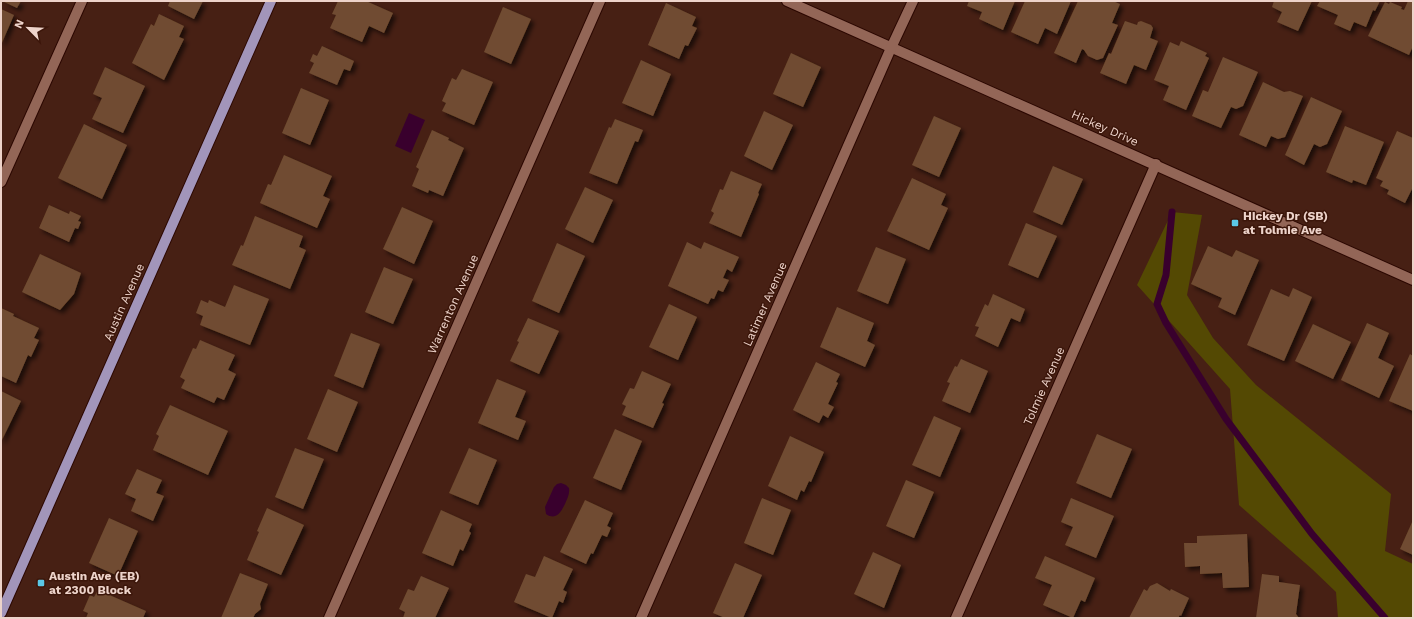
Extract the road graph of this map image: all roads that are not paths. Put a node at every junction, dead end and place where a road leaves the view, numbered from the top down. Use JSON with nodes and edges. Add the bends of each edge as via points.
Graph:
{"nodes":[{"id":1,"x":82,"y":1,"type":"edge"},
{"id":2,"x":271,"y":1,"type":"edge"},
{"id":3,"x":600,"y":1,"type":"edge"},
{"id":4,"x":787,"y":1,"type":"edge"},
{"id":5,"x":913,"y":1,"type":"edge"},
{"id":6,"x":891,"y":48,"type":"junction"},
{"id":7,"x":1156,"y":164,"type":"junction"},
{"id":8,"x":1,"y":182,"type":"edge"},
{"id":9,"x":1413,"y":280,"type":"edge"},
{"id":10,"x":1,"y":613,"type":"edge"},
{"id":11,"x":329,"y":618,"type":"edge"},
{"id":12,"x":640,"y":618,"type":"edge"},
{"id":13,"x":956,"y":618,"type":"edge"}],
"edges":[{"from":1,"to":8,"type":"street"},
{"from":2,"to":10,"type":"main road","name":"Austin Avenue"},
{"from":3,"to":11,"type":"street","name":"Warrenton Avenue"},
{"from":4,"to":6,"type":"street","name":"Hickey Drive"},
{"from":5,"to":6,"type":"street","name":"Latimer Avenue"},
{"from":6,"to":7,"type":"street","name":"Hickey Drive"},
{"from":6,"to":12,"type":"street","name":"Latimer Avenue"},
{"from":7,"to":9,"type":"street","name":"Hickey Drive"},
{"from":7,"to":13,"type":"street","name":"Tolmie Avenue"}]}
